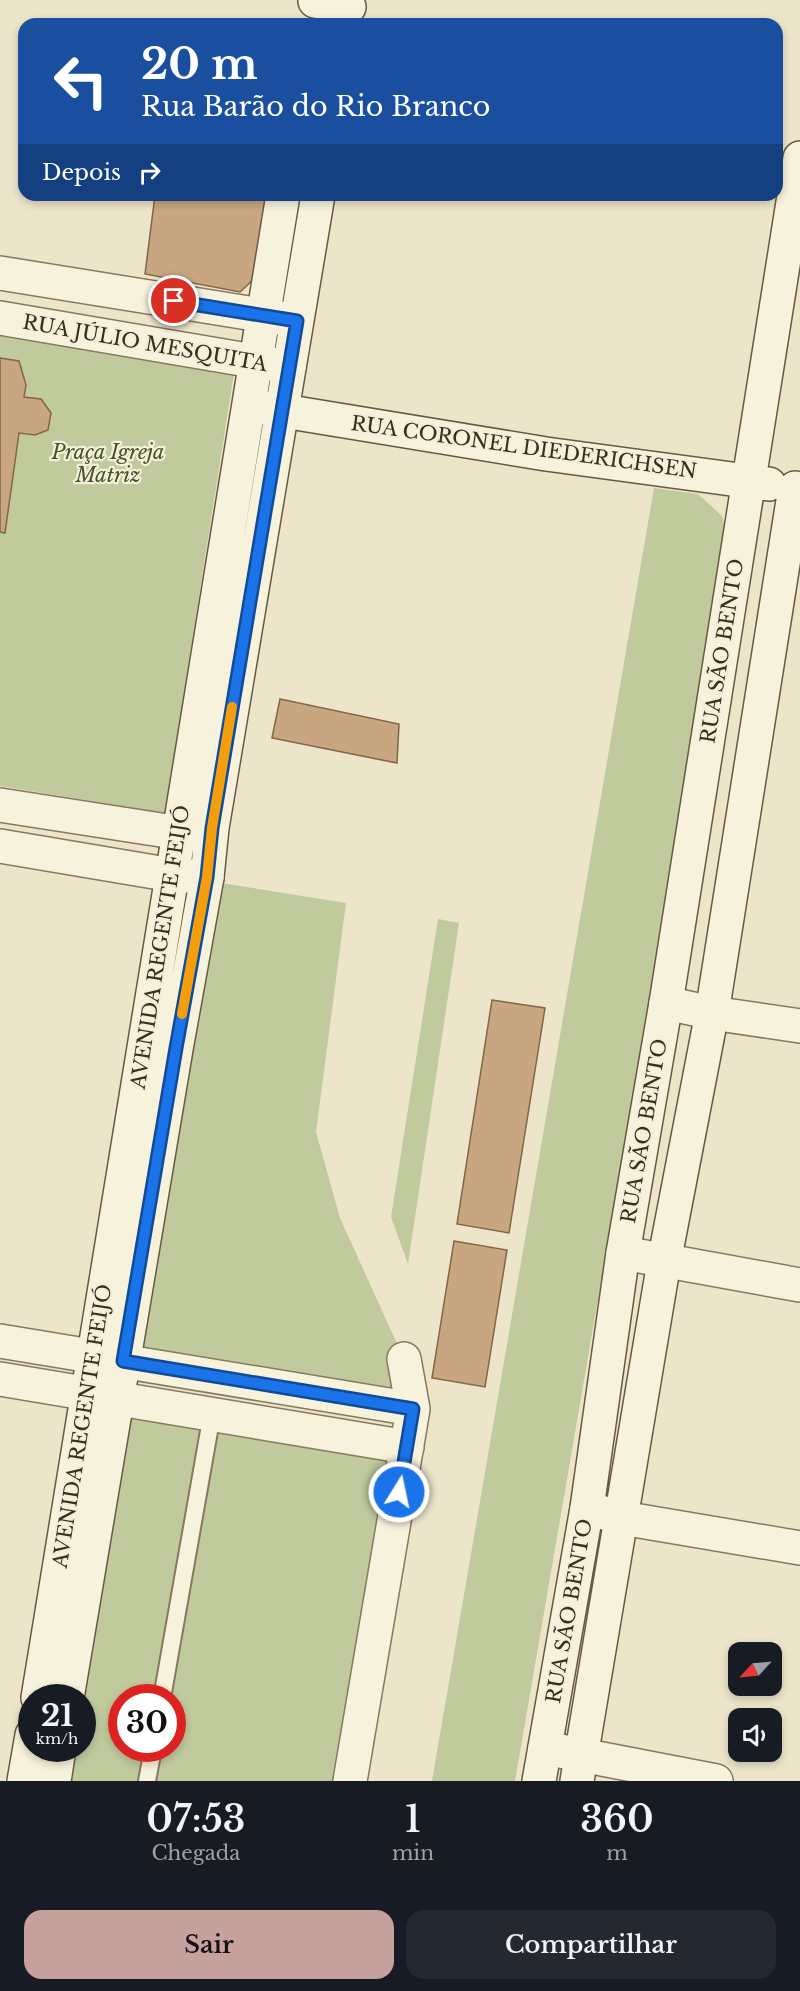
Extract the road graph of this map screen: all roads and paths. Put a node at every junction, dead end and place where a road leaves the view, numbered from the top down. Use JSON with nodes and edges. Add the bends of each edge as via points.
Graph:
{"nodes":[{"id":1,"x":314,"y":8,"type":"edge"},
{"id":2,"x":348,"y":10,"type":"edge"},
{"id":3,"x":799,"y":170,"type":"edge"},
{"id":4,"x":282,"y":201,"type":"edge"},
{"id":5,"x":317,"y":201,"type":"edge"},
{"id":6,"x":9,"y":274,"type":"edge"},
{"id":7,"x":264,"y":316,"type":"junction"},
{"id":8,"x":7,"y":319,"type":"edge"},
{"id":9,"x":297,"y":321,"type":"junction"},
{"id":10,"x":256,"y":361,"type":"junction"},
{"id":11,"x":289,"y":367,"type":"junction"},
{"id":12,"x":249,"y":405,"type":"junction"},
{"id":13,"x":282,"y":411,"type":"junction"},
{"id":14,"x":748,"y":481,"type":"junction"},
{"id":15,"x":797,"y":489,"type":"edge"},
{"id":16,"x":222,"y":570,"type":"junction"},
{"id":17,"x":254,"y":575,"type":"junction"},
{"id":18,"x":204,"y":679,"type":"junction"},
{"id":19,"x":236,"y":685,"type":"junction"},
{"id":20,"x":0,"y":805,"type":"edge"},
{"id":21,"x":195,"y":836,"type":"junction"},
{"id":22,"x":692,"y":840,"type":"junction"},
{"id":23,"x":0,"y":846,"type":"edge"},
{"id":24,"x":737,"y":849,"type":"junction"},
{"id":25,"x":172,"y":874,"type":"junction"},
{"id":26,"x":207,"y":877,"type":"junction"},
{"id":27,"x":666,"y":1003,"type":"junction"},
{"id":28,"x":712,"y":1013,"type":"junction"},
{"id":29,"x":800,"y":1026,"type":"edge"},
{"id":30,"x":160,"y":1045,"type":"junction"},
{"id":31,"x":623,"y":1253,"type":"junction"},
{"id":32,"x":664,"y":1262,"type":"junction"},
{"id":33,"x":800,"y":1285,"type":"edge"},
{"id":34,"x":0,"y":1341,"type":"edge"},
{"id":35,"x":108,"y":1358,"type":"junction"},
{"id":36,"x":0,"y":1379,"type":"edge"},
{"id":37,"x":102,"y":1396,"type":"junction"},
{"id":38,"x":212,"y":1414,"type":"junction"},
{"id":39,"x":398,"y":1445,"type":"junction"},
{"id":40,"x":587,"y":1508,"type":"junction"},
{"id":41,"x":622,"y":1518,"type":"junction"},
{"id":42,"x":800,"y":1548,"type":"edge"},
{"id":43,"x":41,"y":1684,"type":"edge"},
{"id":44,"x":69,"y":1684,"type":"edge"},
{"id":45,"x":164,"y":1684,"type":"edge"},
{"id":46,"x":545,"y":1748,"type":"junction"},
{"id":47,"x":27,"y":1762,"type":"edge"},
{"id":48,"x":57,"y":1762,"type":"edge"},
{"id":49,"x":151,"y":1762,"type":"edge"},
{"id":50,"x":579,"y":1768,"type":"edge"},
{"id":51,"x":24,"y":1781,"type":"edge"},
{"id":52,"x":54,"y":1781,"type":"edge"},
{"id":53,"x":147,"y":1781,"type":"edge"},
{"id":54,"x":333,"y":1781,"type":"edge"},
{"id":55,"x":350,"y":1781,"type":"edge"},
{"id":56,"x":539,"y":1781,"type":"edge"},
{"id":57,"x":716,"y":1781,"type":"edge"}],
"edges":[{"from":1,"to":2,"type":"street"},
{"from":3,"to":14,"type":"street","name":"RUA SÃO BENTO"},
{"from":4,"to":7,"type":"street","name":"AVENIDA REGENTE FEIJÓ"},
{"from":5,"to":9,"type":"street","name":"AVENIDA REGENTE FEIJÓ"},
{"from":6,"to":7,"type":"street"},
{"from":6,"to":8,"type":"street"},
{"from":7,"to":9,"type":"street"},
{"from":7,"to":10,"type":"street","name":"AVENIDA REGENTE FEIJÓ"},
{"from":8,"to":10,"type":"street","name":"RUA JÚLIO MESQUITA"},
{"from":9,"to":11,"type":"street","name":"AVENIDA REGENTE FEIJÓ"},
{"from":10,"to":11,"type":"street","name":"RUA JÚLIO MESQUITA"},
{"from":10,"to":12,"type":"street","name":"AVENIDA REGENTE FEIJÓ"},
{"from":11,"to":13,"type":"street","name":"AVENIDA REGENTE FEIJÓ"},
{"from":12,"to":13,"type":"street","name":"RUA CORONEL DIEDERICHSEN"},
{"from":12,"to":16,"type":"street","name":"AVENIDA REGENTE FEIJÓ"},
{"from":13,"to":14,"type":"street","name":"RUA CORONEL DIEDERICHSEN","via":[[546,454]]},
{"from":13,"to":17,"type":"street","name":"AVENIDA REGENTE FEIJÓ"},
{"from":14,"to":15,"type":"street","name":"RUA CORONEL DIEDERICHSEN"},
{"from":14,"to":22,"type":"street","name":"RUA SÃO BENTO"},
{"from":15,"to":24,"type":"street","name":"RUA SÃO BENTO"},
{"from":16,"to":17,"type":"street"},
{"from":16,"to":18,"type":"street","name":"AVENIDA REGENTE FEIJÓ"},
{"from":17,"to":19,"type":"street","name":"AVENIDA REGENTE FEIJÓ"},
{"from":18,"to":19,"type":"street"},
{"from":18,"to":21,"type":"street","name":"AVENIDA REGENTE FEIJÓ"},
{"from":19,"to":21,"type":"street","name":"AVENIDA REGENTE FEIJÓ"},
{"from":20,"to":21,"type":"street"},
{"from":21,"to":25,"type":"street","name":"AVENIDA REGENTE FEIJÓ"},
{"from":21,"to":26,"type":"street","name":"AVENIDA REGENTE FEIJÓ"},
{"from":22,"to":24,"type":"street"},
{"from":22,"to":27,"type":"street","name":"RUA SÃO BENTO"},
{"from":23,"to":25,"type":"street"},
{"from":24,"to":28,"type":"street","name":"RUA SÃO BENTO"},
{"from":25,"to":26,"type":"street"},
{"from":25,"to":30,"type":"street","name":"AVENIDA REGENTE FEIJÓ"},
{"from":26,"to":30,"type":"street","name":"AVENIDA REGENTE FEIJÓ"},
{"from":27,"to":28,"type":"street"},
{"from":27,"to":31,"type":"street","name":"RUA SÃO BENTO"},
{"from":28,"to":29,"type":"street"},
{"from":28,"to":32,"type":"street","name":"RUA SÃO BENTO"},
{"from":30,"to":35,"type":"street","name":"AVENIDA REGENTE FEIJÓ"},
{"from":31,"to":32,"type":"street"},
{"from":31,"to":40,"type":"street","name":"RUA SÃO BENTO"},
{"from":32,"to":33,"type":"street"},
{"from":32,"to":41,"type":"street","name":"RUA SÃO BENTO"},
{"from":34,"to":35,"type":"street"},
{"from":35,"to":37,"type":"street","name":"AVENIDA REGENTE FEIJÓ"},
{"from":35,"to":39,"type":"street","via":[[404,1408]]},
{"from":36,"to":37,"type":"street"},
{"from":37,"to":38,"type":"street"},
{"from":37,"to":43,"type":"street","name":"AVENIDA REGENTE FEIJÓ"},
{"from":37,"to":44,"type":"street","name":"AVENIDA REGENTE FEIJÓ"},
{"from":38,"to":39,"type":"street"},
{"from":38,"to":45,"type":"lane"},
{"from":39,"to":54,"type":"street"},
{"from":39,"to":55,"type":"street"},
{"from":40,"to":41,"type":"street"},
{"from":40,"to":46,"type":"street","name":"RUA SÃO BENTO"},
{"from":41,"to":42,"type":"street"},
{"from":41,"to":50,"type":"street","name":"RUA SÃO BENTO"},
{"from":46,"to":50,"type":"street"},
{"from":46,"to":56,"type":"street","name":"RUA SÃO BENTO"},
{"from":47,"to":51,"type":"street"},
{"from":48,"to":52,"type":"street"},
{"from":49,"to":53,"type":"lane"},
{"from":50,"to":57,"type":"street"}]}
